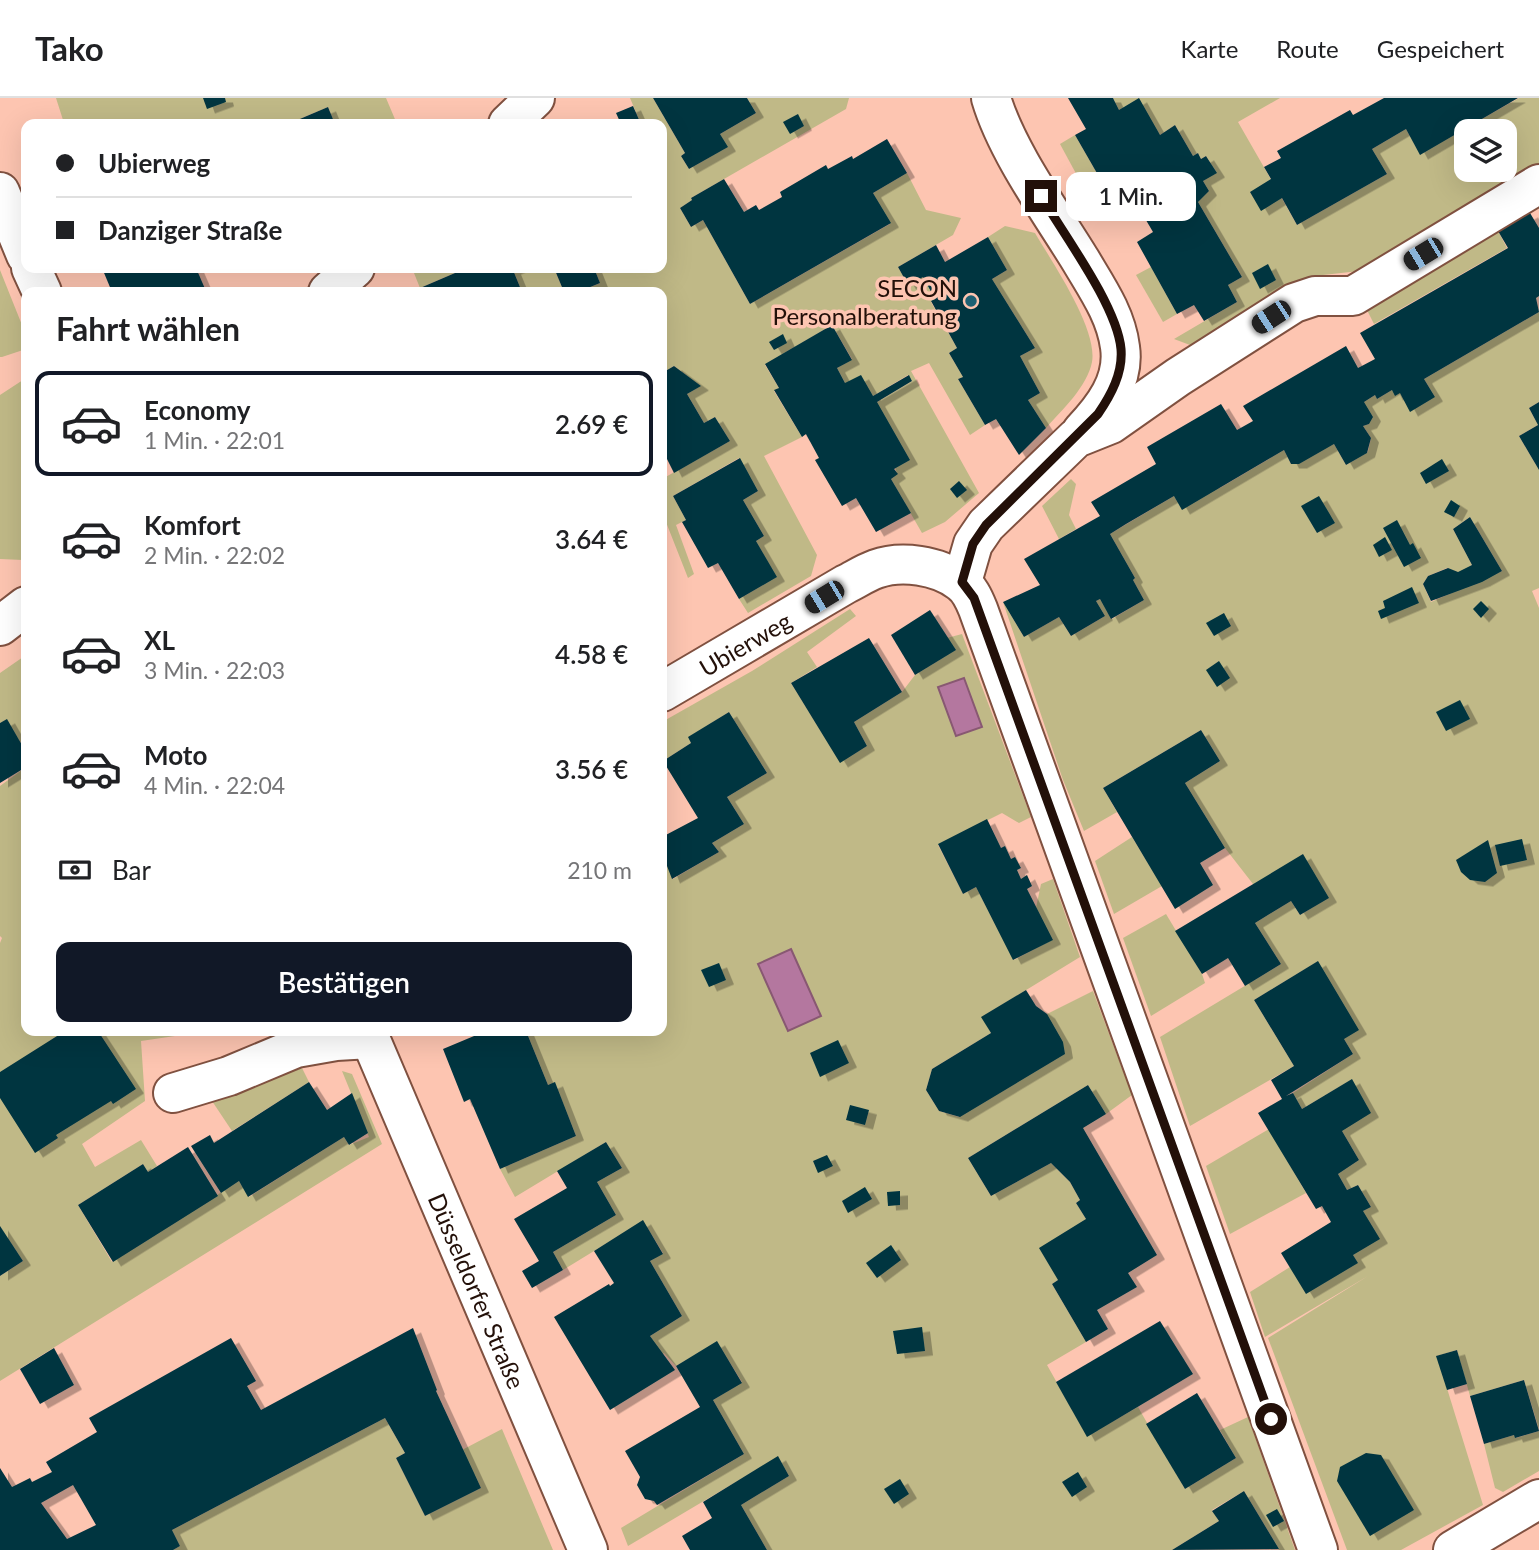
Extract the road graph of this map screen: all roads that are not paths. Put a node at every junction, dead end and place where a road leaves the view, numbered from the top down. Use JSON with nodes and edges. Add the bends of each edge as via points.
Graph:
{"nodes":[{"id":1,"x":535,"y":98,"type":"edge"},
{"id":2,"x":991,"y":98,"type":"edge"},
{"id":3,"x":513,"y":119,"type":"edge"},
{"id":4,"x":1539,"y":184,"type":"edge"},
{"id":5,"x":0,"y":192,"type":"edge"},
{"id":6,"x":21,"y":243,"type":"edge"},
{"id":7,"x":349,"y":273,"type":"edge"},
{"id":8,"x":334,"y":287,"type":"edge"},
{"id":9,"x":1076,"y":438,"type":"junction"},
{"id":10,"x":962,"y":582,"type":"junction"},
{"id":11,"x":21,"y":610,"type":"edge"},
{"id":12,"x":0,"y":626,"type":"edge"},
{"id":13,"x":667,"y":689,"type":"edge"},
{"id":14,"x":363,"y":1036,"type":"edge"},
{"id":15,"x":368,"y":1036,"type":"edge"},
{"id":16,"x":173,"y":1093,"type":"dead end"},
{"id":17,"x":1539,"y":1499,"type":"edge"},
{"id":18,"x":588,"y":1550,"type":"edge"},
{"id":19,"x":1318,"y":1550,"type":"edge"},
{"id":20,"x":1453,"y":1550,"type":"edge"}],
"edges":[{"from":1,"to":3,"type":"street"},
{"from":2,"to":9,"type":"street","via":[[1008,140],[1100,293],[1121,349],[1111,396]]},
{"from":4,"to":9,"type":"street","via":[[1353,296],[1315,296],[1294,303],[1111,424]]},
{"from":5,"to":6,"type":"street"},
{"from":7,"to":8,"type":"street"},
{"from":9,"to":10,"type":"street","via":[[986,525],[973,544]]},
{"from":10,"to":13,"type":"street","name":"Ubierweg","via":[[917,566],[876,569]]},
{"from":10,"to":19,"type":"street","via":[[974,598]]},
{"from":11,"to":12,"type":"street"},
{"from":14,"to":16,"type":"street","via":[[296,1048]]},
{"from":15,"to":18,"type":"street","name":"Düsseldorfer Straße"},
{"from":17,"to":20,"type":"street"}]}
